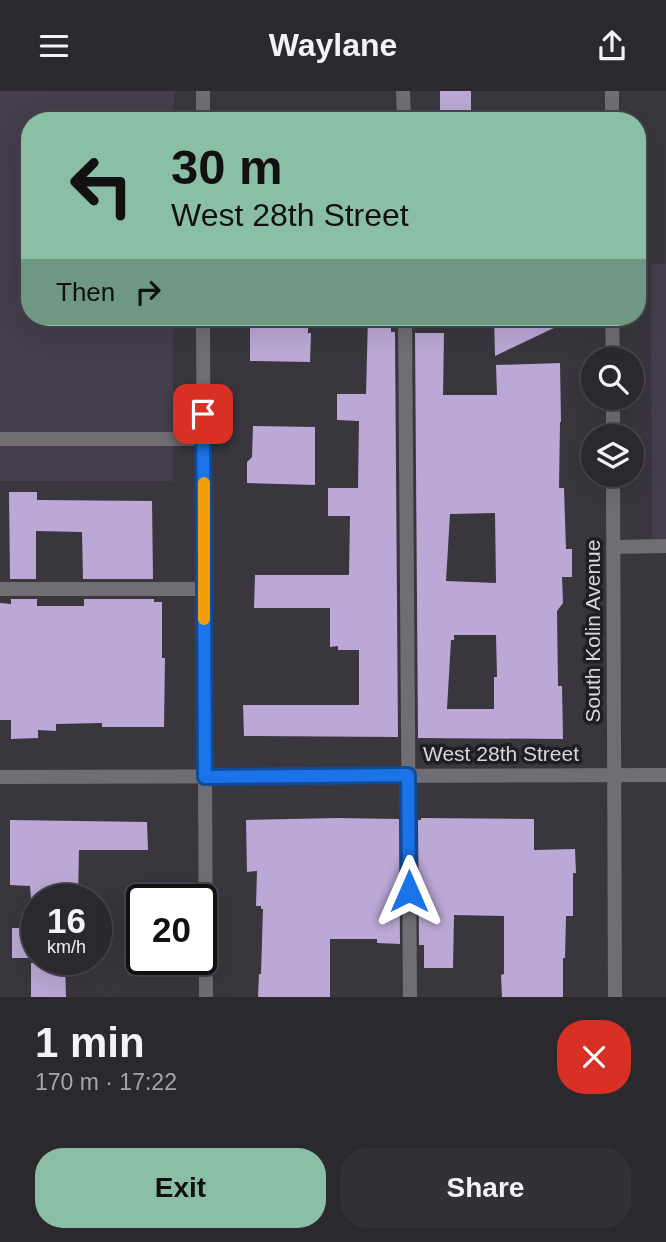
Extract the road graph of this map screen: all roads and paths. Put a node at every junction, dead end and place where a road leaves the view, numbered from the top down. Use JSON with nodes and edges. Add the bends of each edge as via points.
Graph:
{"nodes":[{"id":1,"x":203,"y":91,"type":"edge"},
{"id":2,"x":403,"y":91,"type":"edge"},
{"id":3,"x":611,"y":91,"type":"edge"},
{"id":4,"x":203,"y":112,"type":"edge"},
{"id":5,"x":404,"y":112,"type":"edge"},
{"id":6,"x":612,"y":112,"type":"edge"},
{"id":7,"x":203,"y":326,"type":"edge"},
{"id":8,"x":405,"y":326,"type":"edge"},
{"id":9,"x":612,"y":326,"type":"edge"},
{"id":10,"x":613,"y":347,"type":"edge"},
{"id":11,"x":0,"y":439,"type":"edge"},
{"id":12,"x":203,"y":439,"type":"junction"},
{"id":13,"x":613,"y":487,"type":"edge"},
{"id":14,"x":666,"y":546,"type":"edge"},
{"id":15,"x":613,"y":547,"type":"junction"},
{"id":16,"x":0,"y":589,"type":"edge"},
{"id":17,"x":204,"y":589,"type":"junction"},
{"id":18,"x":408,"y":775,"type":"junction"},
{"id":19,"x":614,"y":775,"type":"junction"},
{"id":20,"x":666,"y":775,"type":"edge"},
{"id":21,"x":0,"y":777,"type":"edge"},
{"id":22,"x":205,"y":777,"type":"junction"},
{"id":23,"x":206,"y":997,"type":"edge"},
{"id":24,"x":410,"y":997,"type":"edge"},
{"id":25,"x":615,"y":997,"type":"edge"}],
"edges":[{"from":1,"to":4,"type":"street"},
{"from":2,"to":5,"type":"street"},
{"from":3,"to":6,"type":"street"},
{"from":7,"to":12,"type":"street"},
{"from":8,"to":18,"type":"street"},
{"from":9,"to":10,"type":"street"},
{"from":11,"to":12,"type":"street"},
{"from":12,"to":17,"type":"street"},
{"from":13,"to":15,"type":"street","name":"South Kolin Avenue"},
{"from":14,"to":15,"type":"street"},
{"from":15,"to":19,"type":"street","name":"South Kolin Avenue"},
{"from":16,"to":17,"type":"street"},
{"from":17,"to":22,"type":"street"},
{"from":18,"to":19,"type":"street","name":"West 28th Street"},
{"from":18,"to":22,"type":"street","name":"West 28th Street"},
{"from":18,"to":24,"type":"street"},
{"from":19,"to":20,"type":"street","name":"West 28th Street"},
{"from":19,"to":25,"type":"street","name":"South Kolin Avenue"},
{"from":21,"to":22,"type":"street","name":"West 28th Street"},
{"from":22,"to":23,"type":"street"}]}
